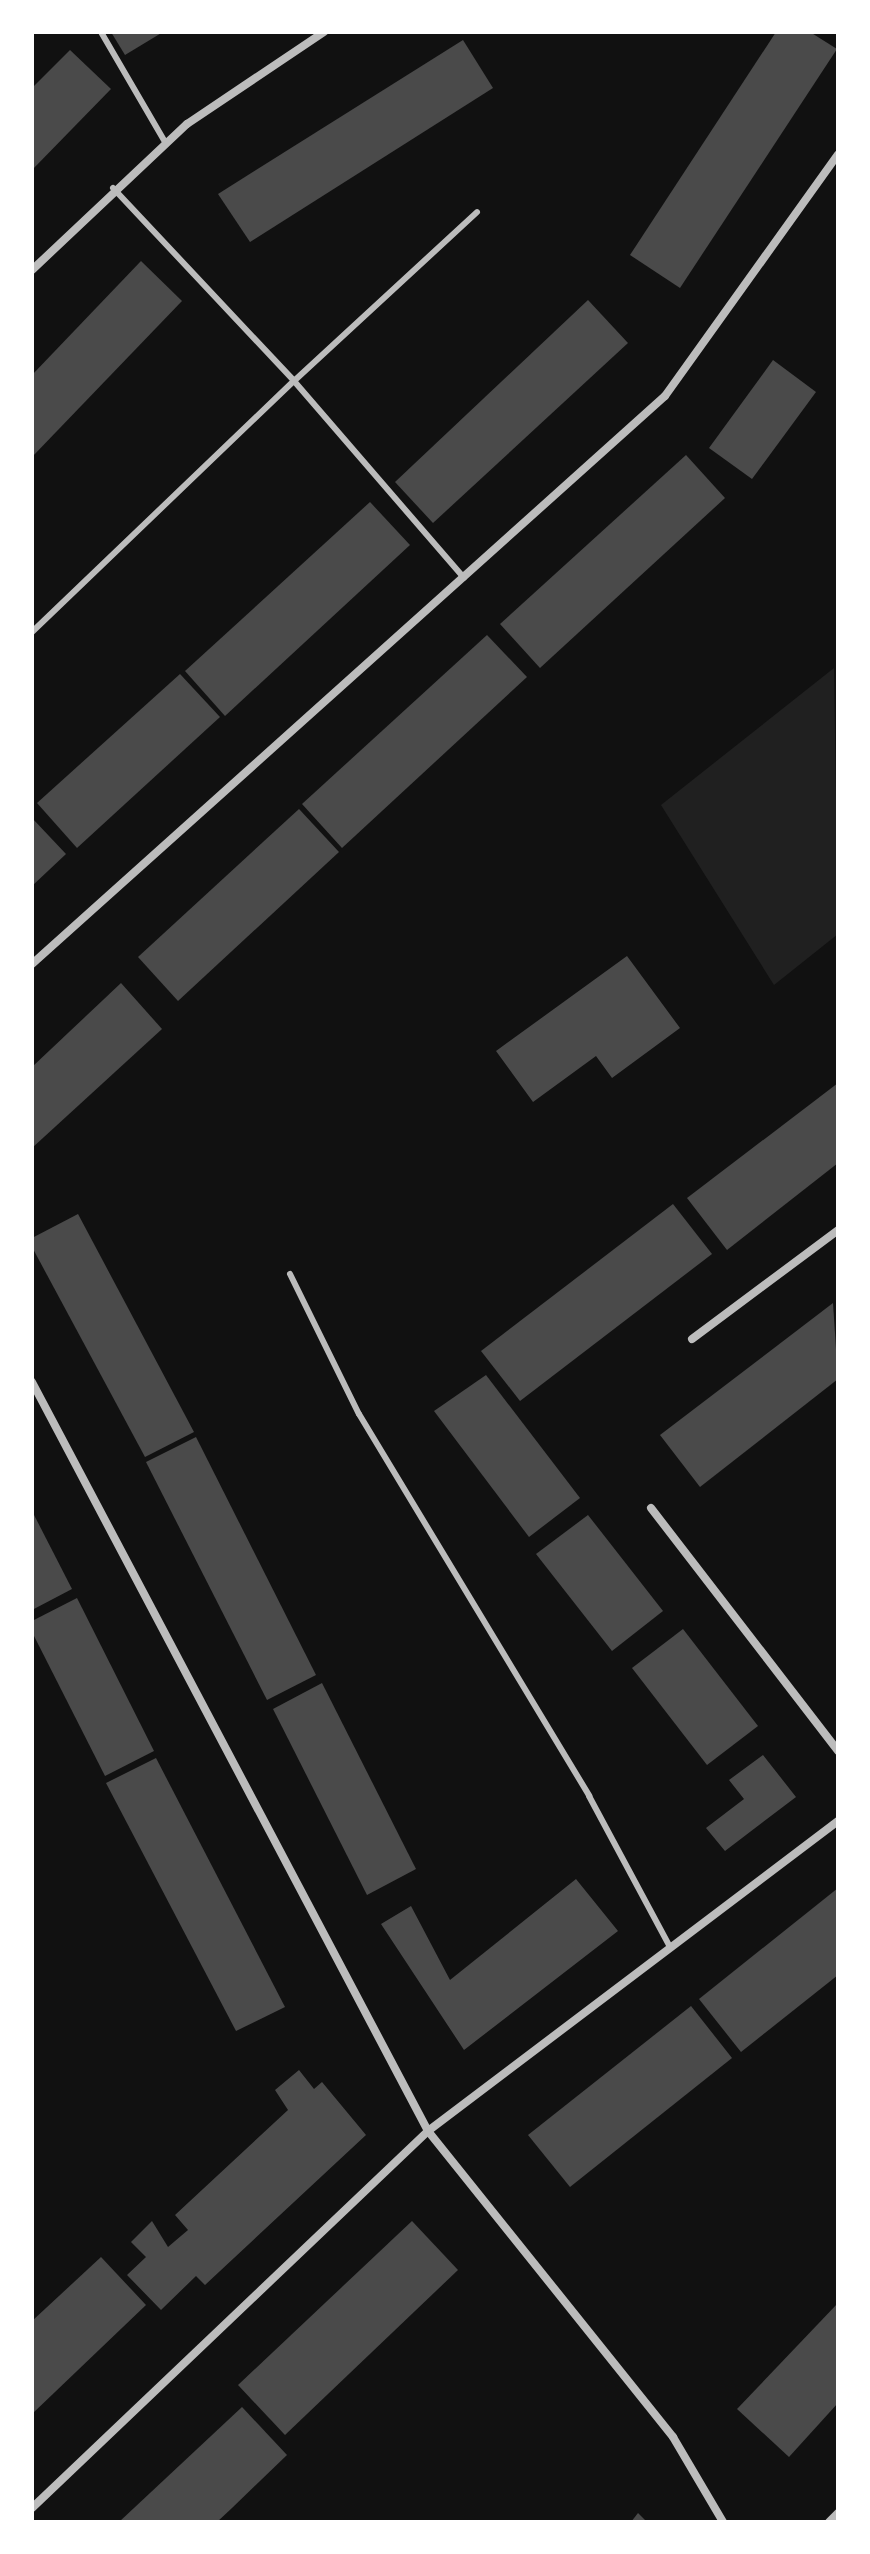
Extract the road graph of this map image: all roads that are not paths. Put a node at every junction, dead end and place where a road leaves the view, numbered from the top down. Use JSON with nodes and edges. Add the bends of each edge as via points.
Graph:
{"nodes":[{"id":1,"x":101,"y":32,"type":"edge"},
{"id":2,"x":324,"y":32,"type":"edge"},
{"id":3,"x":165,"y":142,"type":"junction"},
{"id":4,"x":838,"y":154,"type":"edge"},
{"id":5,"x":113,"y":188,"type":"junction"},
{"id":6,"x":477,"y":212,"type":"dead end"},
{"id":7,"x":32,"y":270,"type":"edge"},
{"id":8,"x":294,"y":381,"type":"junction"},
{"id":9,"x":464,"y":578,"type":"junction"},
{"id":10,"x":32,"y":632,"type":"edge"},
{"id":11,"x":32,"y":964,"type":"edge"},
{"id":12,"x":838,"y":1230,"type":"edge"},
{"id":13,"x":290,"y":1274,"type":"dead end"},
{"id":14,"x":692,"y":1339,"type":"dead end"},
{"id":15,"x":32,"y":1382,"type":"edge"},
{"id":16,"x":651,"y":1508,"type":"dead end"},
{"id":17,"x":838,"y":1751,"type":"edge"},
{"id":18,"x":838,"y":1821,"type":"edge"},
{"id":19,"x":670,"y":1947,"type":"junction"},
{"id":20,"x":428,"y":2131,"type":"junction"},
{"id":21,"x":32,"y":2508,"type":"edge"},
{"id":22,"x":838,"y":2513,"type":"edge"},
{"id":23,"x":723,"y":2522,"type":"edge"},
{"id":24,"x":829,"y":2522,"type":"edge"}],
"edges":[{"from":1,"to":3,"type":"lane"},
{"from":2,"to":3,"type":"street"},
{"from":3,"to":5,"type":"street"},
{"from":4,"to":9,"type":"street","via":[[665,396]]},
{"from":5,"to":7,"type":"street"},
{"from":5,"to":8,"type":"lane"},
{"from":6,"to":8,"type":"lane"},
{"from":8,"to":9,"type":"lane"},
{"from":8,"to":10,"type":"lane"},
{"from":9,"to":11,"type":"street"},
{"from":12,"to":14,"type":"street"},
{"from":13,"to":19,"type":"lane","via":[[359,1414],[589,1796]]},
{"from":15,"to":20,"type":"street"},
{"from":16,"to":17,"type":"street"},
{"from":18,"to":19,"type":"street"},
{"from":19,"to":20,"type":"street"},
{"from":20,"to":21,"type":"street"},
{"from":20,"to":23,"type":"street","via":[[673,2437]]},
{"from":22,"to":24,"type":"street"}]}
